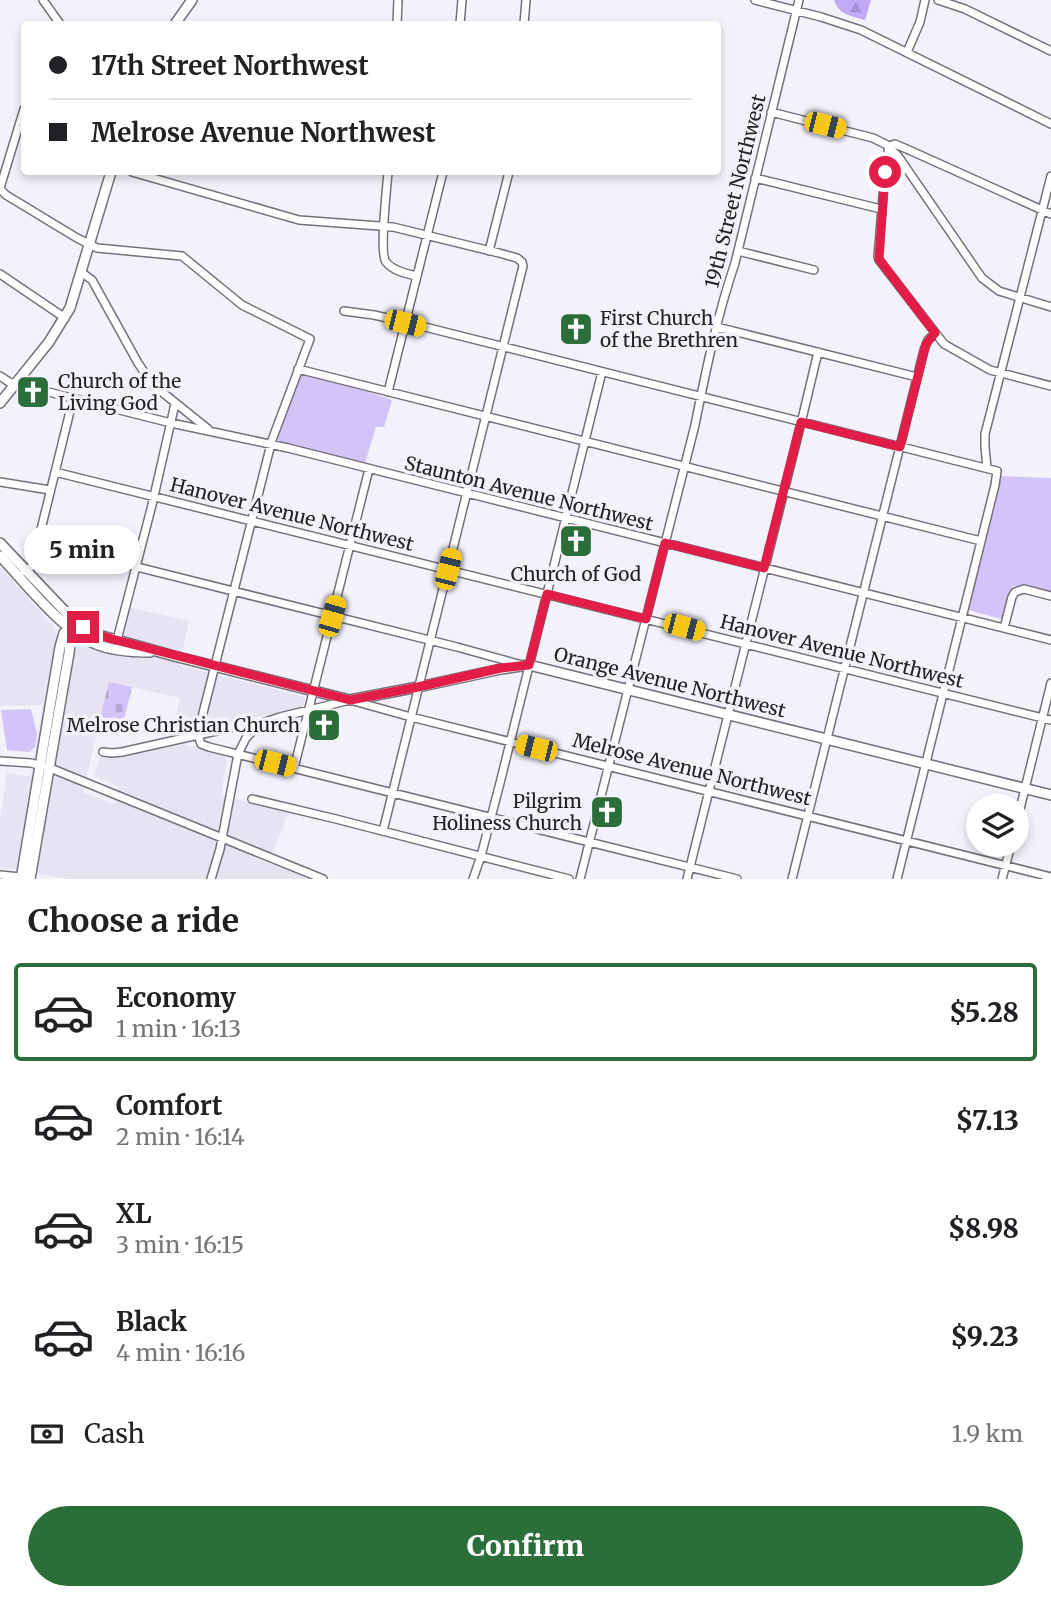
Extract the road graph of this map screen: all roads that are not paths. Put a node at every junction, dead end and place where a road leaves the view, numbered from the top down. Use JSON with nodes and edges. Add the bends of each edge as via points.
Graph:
{"nodes":[{"id":1,"x":43,"y":0,"type":"edge"},
{"id":2,"x":192,"y":0,"type":"edge"},
{"id":3,"x":398,"y":0,"type":"edge"},
{"id":4,"x":462,"y":0,"type":"edge"},
{"id":5,"x":526,"y":0,"type":"edge"},
{"id":6,"x":755,"y":0,"type":"edge"},
{"id":7,"x":799,"y":0,"type":"edge"},
{"id":8,"x":925,"y":0,"type":"edge"},
{"id":9,"x":937,"y":0,"type":"edge"},
{"id":10,"x":796,"y":10,"type":"junction"},
{"id":11,"x":52,"y":21,"type":"edge"},
{"id":12,"x":177,"y":21,"type":"edge"},
{"id":13,"x":397,"y":21,"type":"edge"},
{"id":14,"x":460,"y":21,"type":"edge"},
{"id":15,"x":524,"y":21,"type":"edge"},
{"id":16,"x":1051,"y":51,"type":"edge"},
{"id":17,"x":906,"y":52,"type":"junction"},
{"id":18,"x":771,"y":112,"type":"junction"},
{"id":19,"x":21,"y":119,"type":"edge"},
{"id":20,"x":1051,"y":124,"type":"edge"},
{"id":21,"x":889,"y":146,"type":"junction"},
{"id":22,"x":110,"y":175,"type":"edge"},
{"id":23,"x":142,"y":175,"type":"edge"},
{"id":24,"x":388,"y":175,"type":"edge"},
{"id":25,"x":442,"y":175,"type":"edge"},
{"id":26,"x":508,"y":175,"type":"edge"},
{"id":27,"x":1051,"y":176,"type":"edge"},
{"id":28,"x":755,"y":178,"type":"junction"},
{"id":29,"x":0,"y":188,"type":"edge"},
{"id":30,"x":881,"y":209,"type":"junction"},
{"id":31,"x":1042,"y":210,"type":"junction"},
{"id":32,"x":1051,"y":214,"type":"edge"},
{"id":33,"x":385,"y":225,"type":"junction"},
{"id":34,"x":427,"y":236,"type":"junction"},
{"id":35,"x":90,"y":244,"type":"junction"},
{"id":36,"x":489,"y":251,"type":"junction"},
{"id":37,"x":738,"y":251,"type":"junction"},
{"id":38,"x":814,"y":270,"type":"dead end"},
{"id":39,"x":82,"y":272,"type":"junction"},
{"id":40,"x":0,"y":274,"type":"edge"},
{"id":41,"x":417,"y":276,"type":"junction"},
{"id":42,"x":1020,"y":298,"type":"junction"},
{"id":43,"x":1051,"y":307,"type":"edge"},
{"id":44,"x":344,"y":311,"type":"dead end"},
{"id":45,"x":65,"y":318,"type":"junction"},
{"id":46,"x":405,"y":323,"type":"junction"},
{"id":47,"x":717,"y":327,"type":"junction"},
{"id":48,"x":935,"y":333,"type":"junction"},
{"id":49,"x":503,"y":347,"type":"junction"},
{"id":50,"x":818,"y":352,"type":"junction"},
{"id":51,"x":298,"y":369,"type":"junction"},
{"id":52,"x":602,"y":372,"type":"junction"},
{"id":53,"x":1000,"y":374,"type":"junction"},
{"id":54,"x":0,"y":376,"type":"edge"},
{"id":55,"x":917,"y":377,"type":"junction"},
{"id":56,"x":15,"y":383,"type":"junction"},
{"id":57,"x":1051,"y":386,"type":"edge"},
{"id":58,"x":388,"y":393,"type":"junction"},
{"id":59,"x":700,"y":397,"type":"junction"},
{"id":60,"x":73,"y":399,"type":"junction"},
{"id":61,"x":0,"y":403,"type":"edge"},
{"id":62,"x":175,"y":404,"type":"junction"},
{"id":63,"x":486,"y":417,"type":"junction"},
{"id":64,"x":801,"y":422,"type":"junction"},
{"id":65,"x":172,"y":423,"type":"junction"},
{"id":66,"x":211,"y":431,"type":"junction"},
{"id":67,"x":585,"y":442,"type":"junction"},
{"id":68,"x":271,"y":444,"type":"junction"},
{"id":69,"x":900,"y":447,"type":"junction"},
{"id":70,"x":684,"y":467,"type":"junction"},
{"id":71,"x":987,"y":468,"type":"junction"},
{"id":72,"x":369,"y":469,"type":"junction"},
{"id":73,"x":55,"y":472,"type":"junction"},
{"id":74,"x":0,"y":482,"type":"edge"},
{"id":75,"x":50,"y":490,"type":"junction"},
{"id":76,"x":783,"y":492,"type":"junction"},
{"id":77,"x":467,"y":493,"type":"junction"},
{"id":78,"x":153,"y":496,"type":"junction"},
{"id":79,"x":883,"y":517,"type":"junction"},
{"id":80,"x":566,"y":518,"type":"junction"},
{"id":81,"x":251,"y":520,"type":"junction"},
{"id":82,"x":981,"y":541,"type":"junction"},
{"id":83,"x":37,"y":542,"type":"junction"},
{"id":84,"x":0,"y":543,"type":"edge"},
{"id":85,"x":665,"y":543,"type":"junction"},
{"id":86,"x":350,"y":545,"type":"junction"},
{"id":87,"x":0,"y":556,"type":"edge"},
{"id":88,"x":135,"y":567,"type":"junction"},
{"id":89,"x":764,"y":568,"type":"junction"},
{"id":90,"x":448,"y":569,"type":"junction"},
{"id":91,"x":22,"y":572,"type":"junction"},
{"id":92,"x":28,"y":586,"type":"junction"},
{"id":93,"x":234,"y":591,"type":"junction"},
{"id":94,"x":863,"y":592,"type":"junction"},
{"id":95,"x":547,"y":594,"type":"junction"},
{"id":96,"x":1051,"y":596,"type":"edge"},
{"id":97,"x":65,"y":611,"type":"junction"},
{"id":98,"x":332,"y":616,"type":"junction"},
{"id":99,"x":962,"y":617,"type":"junction"},
{"id":100,"x":646,"y":619,"type":"junction"},
{"id":101,"x":1004,"y":628,"type":"junction"},
{"id":102,"x":71,"y":630,"type":"junction"},
{"id":103,"x":117,"y":640,"type":"junction"},
{"id":104,"x":430,"y":640,"type":"junction"},
{"id":105,"x":1051,"y":640,"type":"edge"},
{"id":106,"x":91,"y":642,"type":"junction"},
{"id":107,"x":745,"y":643,"type":"junction"},
{"id":108,"x":60,"y":647,"type":"junction"},
{"id":109,"x":69,"y":653,"type":"junction"},
{"id":110,"x":162,"y":653,"type":"junction"},
{"id":111,"x":526,"y":665,"type":"junction"},
{"id":112,"x":215,"y":667,"type":"junction"},
{"id":113,"x":845,"y":668,"type":"junction"},
{"id":114,"x":1051,"y":683,"type":"edge"},
{"id":115,"x":418,"y":687,"type":"junction"},
{"id":116,"x":628,"y":690,"type":"junction"},
{"id":117,"x":313,"y":691,"type":"junction"},
{"id":118,"x":943,"y":693,"type":"junction"},
{"id":119,"x":350,"y":700,"type":"junction"},
{"id":120,"x":307,"y":711,"type":"junction"},
{"id":121,"x":727,"y":715,"type":"junction"},
{"id":122,"x":411,"y":718,"type":"junction"},
{"id":123,"x":1042,"y":718,"type":"junction"},
{"id":124,"x":1051,"y":720,"type":"edge"},
{"id":125,"x":234,"y":727,"type":"dead end"},
{"id":126,"x":198,"y":735,"type":"junction"},
{"id":127,"x":826,"y":739,"type":"junction"},
{"id":128,"x":510,"y":742,"type":"junction"},
{"id":129,"x":103,"y":752,"type":"dead end"},
{"id":130,"x":238,"y":754,"type":"junction"},
{"id":131,"x":0,"y":761,"type":"edge"},
{"id":132,"x":925,"y":764,"type":"junction"},
{"id":133,"x":609,"y":766,"type":"junction"},
{"id":134,"x":46,"y":767,"type":"junction"},
{"id":135,"x":293,"y":768,"type":"junction"},
{"id":136,"x":1024,"y":789,"type":"junction"},
{"id":137,"x":708,"y":792,"type":"junction"},
{"id":138,"x":392,"y":793,"type":"junction"},
{"id":139,"x":1023,"y":794,"type":"edge"},
{"id":140,"x":1051,"y":795,"type":"edge"},
{"id":141,"x":252,"y":799,"type":"dead end"},
{"id":142,"x":807,"y":816,"type":"junction"},
{"id":143,"x":491,"y":818,"type":"junction"},
{"id":144,"x":383,"y":831,"type":"junction"},
{"id":145,"x":222,"y":837,"type":"junction"},
{"id":146,"x":906,"y":841,"type":"junction"},
{"id":147,"x":590,"y":842,"type":"junction"},
{"id":148,"x":481,"y":856,"type":"junction"},
{"id":149,"x":1008,"y":857,"type":"edge"},
{"id":150,"x":1005,"y":866,"type":"junction"},
{"id":151,"x":690,"y":867,"type":"junction"},
{"id":152,"x":0,"y":875,"type":"edge"},
{"id":153,"x":1051,"y":877,"type":"edge"},
{"id":154,"x":27,"y":878,"type":"edge"},
{"id":155,"x":211,"y":879,"type":"edge"},
{"id":156,"x":323,"y":879,"type":"edge"},
{"id":157,"x":473,"y":879,"type":"edge"},
{"id":158,"x":569,"y":879,"type":"edge"},
{"id":159,"x":580,"y":879,"type":"edge"},
{"id":160,"x":687,"y":879,"type":"edge"},
{"id":161,"x":737,"y":879,"type":"edge"},
{"id":162,"x":792,"y":879,"type":"edge"},
{"id":163,"x":897,"y":879,"type":"edge"},
{"id":164,"x":1002,"y":879,"type":"edge"}],
"edges":[{"from":1,"to":11,"type":"street"},
{"from":2,"to":12,"type":"main road"},
{"from":3,"to":13,"type":"street"},
{"from":4,"to":14,"type":"street"},
{"from":5,"to":15,"type":"street"},
{"from":6,"to":10,"type":"street"},
{"from":7,"to":10,"type":"street","name":"19th Street Northwest"},
{"from":8,"to":17,"type":"street"},
{"from":9,"to":16,"type":"street"},
{"from":10,"to":17,"type":"street","via":[[848,25]]},
{"from":10,"to":18,"type":"street","name":"19th Street Northwest"},
{"from":17,"to":20,"type":"street"},
{"from":18,"to":21,"type":"street"},
{"from":18,"to":28,"type":"street","name":"19th Street Northwest"},
{"from":19,"to":29,"type":"street"},
{"from":21,"to":30,"type":"street"},
{"from":21,"to":31,"type":"street","via":[[895,144]]},
{"from":21,"to":42,"type":"street","via":[[976,272],[999,291]]},
{"from":22,"to":35,"type":"main road"},
{"from":23,"to":33,"type":"street","via":[[299,220]]},
{"from":24,"to":33,"type":"street"},
{"from":25,"to":34,"type":"street"},
{"from":26,"to":36,"type":"street"},
{"from":27,"to":31,"type":"street"},
{"from":28,"to":30,"type":"street"},
{"from":28,"to":37,"type":"street","name":"19th Street Northwest"},
{"from":29,"to":35,"type":"street"},
{"from":30,"to":48,"type":"street","via":[[879,259]]},
{"from":31,"to":32,"type":"street"},
{"from":31,"to":42,"type":"street"},
{"from":33,"to":34,"type":"street"},
{"from":33,"to":41,"type":"street","via":[[386,262]]},
{"from":34,"to":36,"type":"street"},
{"from":34,"to":41,"type":"street"},
{"from":35,"to":39,"type":"main road"},
{"from":35,"to":51,"type":"street","via":[[182,256],[246,308],[310,339]]},
{"from":36,"to":49,"type":"street","via":[[517,258],[523,265]]},
{"from":37,"to":38,"type":"street"},
{"from":37,"to":47,"type":"street","name":"19th Street Northwest"},
{"from":39,"to":45,"type":"main road"},
{"from":39,"to":62,"type":"street","via":[[92,280],[146,376]]},
{"from":40,"to":45,"type":"street"},
{"from":41,"to":46,"type":"street"},
{"from":42,"to":43,"type":"street"},
{"from":42,"to":53,"type":"street"},
{"from":44,"to":46,"type":"street"},
{"from":45,"to":56,"type":"main road"},
{"from":46,"to":49,"type":"street"},
{"from":46,"to":58,"type":"street"},
{"from":47,"to":50,"type":"street"},
{"from":47,"to":59,"type":"street","name":"19th Street Northwest"},
{"from":48,"to":53,"type":"street","via":[[944,344]]},
{"from":48,"to":55,"type":"street","via":[[926,344]]},
{"from":49,"to":52,"type":"street"},
{"from":49,"to":63,"type":"street"},
{"from":50,"to":55,"type":"street"},
{"from":50,"to":64,"type":"street"},
{"from":51,"to":58,"type":"street"},
{"from":51,"to":68,"type":"street"},
{"from":52,"to":59,"type":"street"},
{"from":52,"to":67,"type":"street"},
{"from":53,"to":57,"type":"street"},
{"from":53,"to":71,"type":"street","via":[[985,434]]},
{"from":54,"to":56,"type":"street","name":"Staunton Avenue Northwest"},
{"from":55,"to":69,"type":"street"},
{"from":56,"to":60,"type":"street","name":"Staunton Avenue Northwest"},
{"from":56,"to":61,"type":"main road"},
{"from":58,"to":63,"type":"street"},
{"from":59,"to":64,"type":"street"},
{"from":59,"to":70,"type":"street","name":"19th Street Northwest"},
{"from":60,"to":65,"type":"street","name":"Staunton Avenue Northwest"},
{"from":60,"to":73,"type":"street"},
{"from":62,"to":65,"type":"street"},
{"from":62,"to":66,"type":"street"},
{"from":63,"to":67,"type":"street"},
{"from":63,"to":77,"type":"street"},
{"from":64,"to":69,"type":"street"},
{"from":64,"to":76,"type":"street"},
{"from":65,"to":66,"type":"street","name":"Staunton Avenue Northwest"},
{"from":65,"to":78,"type":"street"},
{"from":66,"to":68,"type":"street","name":"Staunton Avenue Northwest"},
{"from":67,"to":70,"type":"street"},
{"from":67,"to":80,"type":"street"},
{"from":68,"to":72,"type":"street","name":"Staunton Avenue Northwest"},
{"from":68,"to":81,"type":"street"},
{"from":69,"to":71,"type":"street"},
{"from":69,"to":79,"type":"street"},
{"from":70,"to":76,"type":"street"},
{"from":70,"to":85,"type":"street","name":"19th Street Northwest"},
{"from":71,"to":82,"type":"street","via":[[997,471]]},
{"from":72,"to":77,"type":"street","name":"Staunton Avenue Northwest"},
{"from":72,"to":86,"type":"street"},
{"from":73,"to":75,"type":"street"},
{"from":73,"to":78,"type":"street","name":"Hanover Avenue Northwest"},
{"from":74,"to":75,"type":"street"},
{"from":75,"to":83,"type":"street"},
{"from":76,"to":79,"type":"street"},
{"from":76,"to":89,"type":"street"},
{"from":77,"to":80,"type":"street","name":"Staunton Avenue Northwest"},
{"from":77,"to":90,"type":"street"},
{"from":78,"to":81,"type":"street","name":"Hanover Avenue Northwest"},
{"from":78,"to":88,"type":"street"},
{"from":79,"to":82,"type":"street"},
{"from":79,"to":94,"type":"street"},
{"from":80,"to":85,"type":"street","name":"Staunton Avenue Northwest"},
{"from":80,"to":95,"type":"street"},
{"from":81,"to":86,"type":"street","name":"Hanover Avenue Northwest"},
{"from":81,"to":93,"type":"street"},
{"from":82,"to":99,"type":"street"},
{"from":83,"to":88,"type":"street","name":"Orange Avenue Northwest"},
{"from":83,"to":91,"type":"street","via":[[31,567]]},
{"from":84,"to":91,"type":"main road","name":"Melrose Avenue Northwest"},
{"from":85,"to":89,"type":"street","name":"Staunton Avenue Northwest"},
{"from":85,"to":100,"type":"street","name":"19th Street Northwest"},
{"from":86,"to":90,"type":"street","name":"Hanover Avenue Northwest"},
{"from":86,"to":98,"type":"street"},
{"from":87,"to":91,"type":"main road","name":"Melrose Avenue Northwest"},
{"from":88,"to":93,"type":"street","name":"Orange Avenue Northwest"},
{"from":88,"to":103,"type":"street"},
{"from":89,"to":94,"type":"street","name":"Staunton Avenue Northwest"},
{"from":89,"to":107,"type":"street"},
{"from":90,"to":95,"type":"street","name":"Hanover Avenue Northwest"},
{"from":90,"to":104,"type":"street"},
{"from":91,"to":92,"type":"main road","name":"Melrose Avenue Northwest"},
{"from":91,"to":97,"type":"main road","name":"Melrose Avenue Northwest"},
{"from":92,"to":102,"type":"main road","name":"Melrose Avenue Northwest"},
{"from":92,"to":108,"type":"main road","via":[[58,624]]},
{"from":93,"to":98,"type":"street","name":"Orange Avenue Northwest"},
{"from":93,"to":112,"type":"street"},
{"from":94,"to":99,"type":"street","name":"Staunton Avenue Northwest"},
{"from":94,"to":113,"type":"street"},
{"from":95,"to":100,"type":"street","name":"Hanover Avenue Northwest"},
{"from":95,"to":111,"type":"street"},
{"from":96,"to":101,"type":"street","via":[[1021,589],[1015,592]]},
{"from":97,"to":102,"type":"main road"},
{"from":97,"to":103,"type":"main road","name":"Melrose Avenue Northwest","via":[[85,628]]},
{"from":98,"to":104,"type":"street","name":"Orange Avenue Northwest"},
{"from":98,"to":117,"type":"street"},
{"from":99,"to":101,"type":"street","name":"Staunton Avenue Northwest"},
{"from":99,"to":118,"type":"street"},
{"from":100,"to":107,"type":"street","name":"Hanover Avenue Northwest"},
{"from":100,"to":116,"type":"street","name":"19th Street Northwest"},
{"from":101,"to":105,"type":"street","name":"Staunton Avenue Northwest"},
{"from":102,"to":103,"type":"main road","via":[[110,643]]},
{"from":102,"to":106,"type":"main road","name":"Melrose Avenue Northwest"},
{"from":102,"to":108,"type":"main road","via":[[64,634]]},
{"from":102,"to":109,"type":"main road"},
{"from":103,"to":110,"type":"main road","name":"Melrose Avenue Northwest"},
{"from":104,"to":111,"type":"street","name":"Orange Avenue Northwest"},
{"from":104,"to":115,"type":"street"},
{"from":106,"to":109,"type":"main road","via":[[75,642]]},
{"from":106,"to":110,"type":"main road","name":"Melrose Avenue Northwest"},
{"from":107,"to":113,"type":"street","name":"Hanover Avenue Northwest"},
{"from":107,"to":121,"type":"street"},
{"from":108,"to":134,"type":"main road"},
{"from":109,"to":134,"type":"main road"},
{"from":110,"to":112,"type":"main road","name":"Melrose Avenue Northwest"},
{"from":111,"to":115,"type":"main road"},
{"from":111,"to":116,"type":"main road","name":"Orange Avenue Northwest"},
{"from":111,"to":128,"type":"street"},
{"from":112,"to":117,"type":"main road","name":"Melrose Avenue Northwest"},
{"from":112,"to":126,"type":"street"},
{"from":113,"to":118,"type":"street","name":"Hanover Avenue Northwest"},
{"from":113,"to":127,"type":"street"},
{"from":114,"to":123,"type":"street"},
{"from":115,"to":119,"type":"main road"},
{"from":115,"to":122,"type":"street"},
{"from":116,"to":121,"type":"main road","name":"Orange Avenue Northwest"},
{"from":116,"to":133,"type":"street","name":"19th Street Northwest"},
{"from":117,"to":119,"type":"main road","name":"Melrose Avenue Northwest"},
{"from":117,"to":120,"type":"street"},
{"from":118,"to":123,"type":"street","name":"Hanover Avenue Northwest"},
{"from":118,"to":132,"type":"street"},
{"from":119,"to":120,"type":"street"},
{"from":119,"to":122,"type":"street","name":"Melrose Avenue Northwest"},
{"from":120,"to":130,"type":"street","via":[[262,723]]},
{"from":120,"to":135,"type":"street"},
{"from":121,"to":127,"type":"main road","name":"Orange Avenue Northwest"},
{"from":121,"to":137,"type":"street"},
{"from":122,"to":128,"type":"street","name":"Melrose Avenue Northwest"},
{"from":122,"to":138,"type":"street"},
{"from":123,"to":124,"type":"street","name":"Hanover Avenue Northwest"},
{"from":123,"to":136,"type":"street"},
{"from":125,"to":126,"type":"street"},
{"from":126,"to":129,"type":"street"},
{"from":126,"to":130,"type":"street","via":[[203,746]]},
{"from":127,"to":132,"type":"main road","name":"Orange Avenue Northwest"},
{"from":127,"to":142,"type":"street"},
{"from":128,"to":133,"type":"street","name":"Melrose Avenue Northwest"},
{"from":128,"to":143,"type":"street"},
{"from":130,"to":135,"type":"street"},
{"from":130,"to":145,"type":"street"},
{"from":131,"to":134,"type":"street"},
{"from":132,"to":136,"type":"main road","name":"Orange Avenue Northwest"},
{"from":132,"to":146,"type":"street"},
{"from":133,"to":137,"type":"street","name":"Melrose Avenue Northwest"},
{"from":133,"to":147,"type":"street","name":"19th Street Northwest"},
{"from":134,"to":145,"type":"street"},
{"from":134,"to":154,"type":"main road"},
{"from":135,"to":138,"type":"street"},
{"from":136,"to":139,"type":"street"},
{"from":136,"to":140,"type":"main road","name":"Orange Avenue Northwest"},
{"from":137,"to":142,"type":"street","name":"Melrose Avenue Northwest"},
{"from":137,"to":151,"type":"street"},
{"from":138,"to":143,"type":"street"},
{"from":138,"to":144,"type":"street"},
{"from":141,"to":144,"type":"street"},
{"from":142,"to":146,"type":"street","name":"Melrose Avenue Northwest"},
{"from":142,"to":162,"type":"street"},
{"from":143,"to":147,"type":"street"},
{"from":143,"to":148,"type":"street"},
{"from":144,"to":148,"type":"street"},
{"from":145,"to":155,"type":"street"},
{"from":145,"to":156,"type":"street"},
{"from":146,"to":150,"type":"street","name":"Melrose Avenue Northwest"},
{"from":146,"to":163,"type":"street"},
{"from":147,"to":151,"type":"street"},
{"from":147,"to":159,"type":"street","name":"19th Street Northwest"},
{"from":148,"to":157,"type":"street"},
{"from":148,"to":158,"type":"street"},
{"from":149,"to":150,"type":"street"},
{"from":150,"to":153,"type":"street","name":"Melrose Avenue Northwest"},
{"from":150,"to":164,"type":"street"},
{"from":151,"to":160,"type":"street"},
{"from":151,"to":161,"type":"street"},
{"from":152,"to":154,"type":"street"}]}
